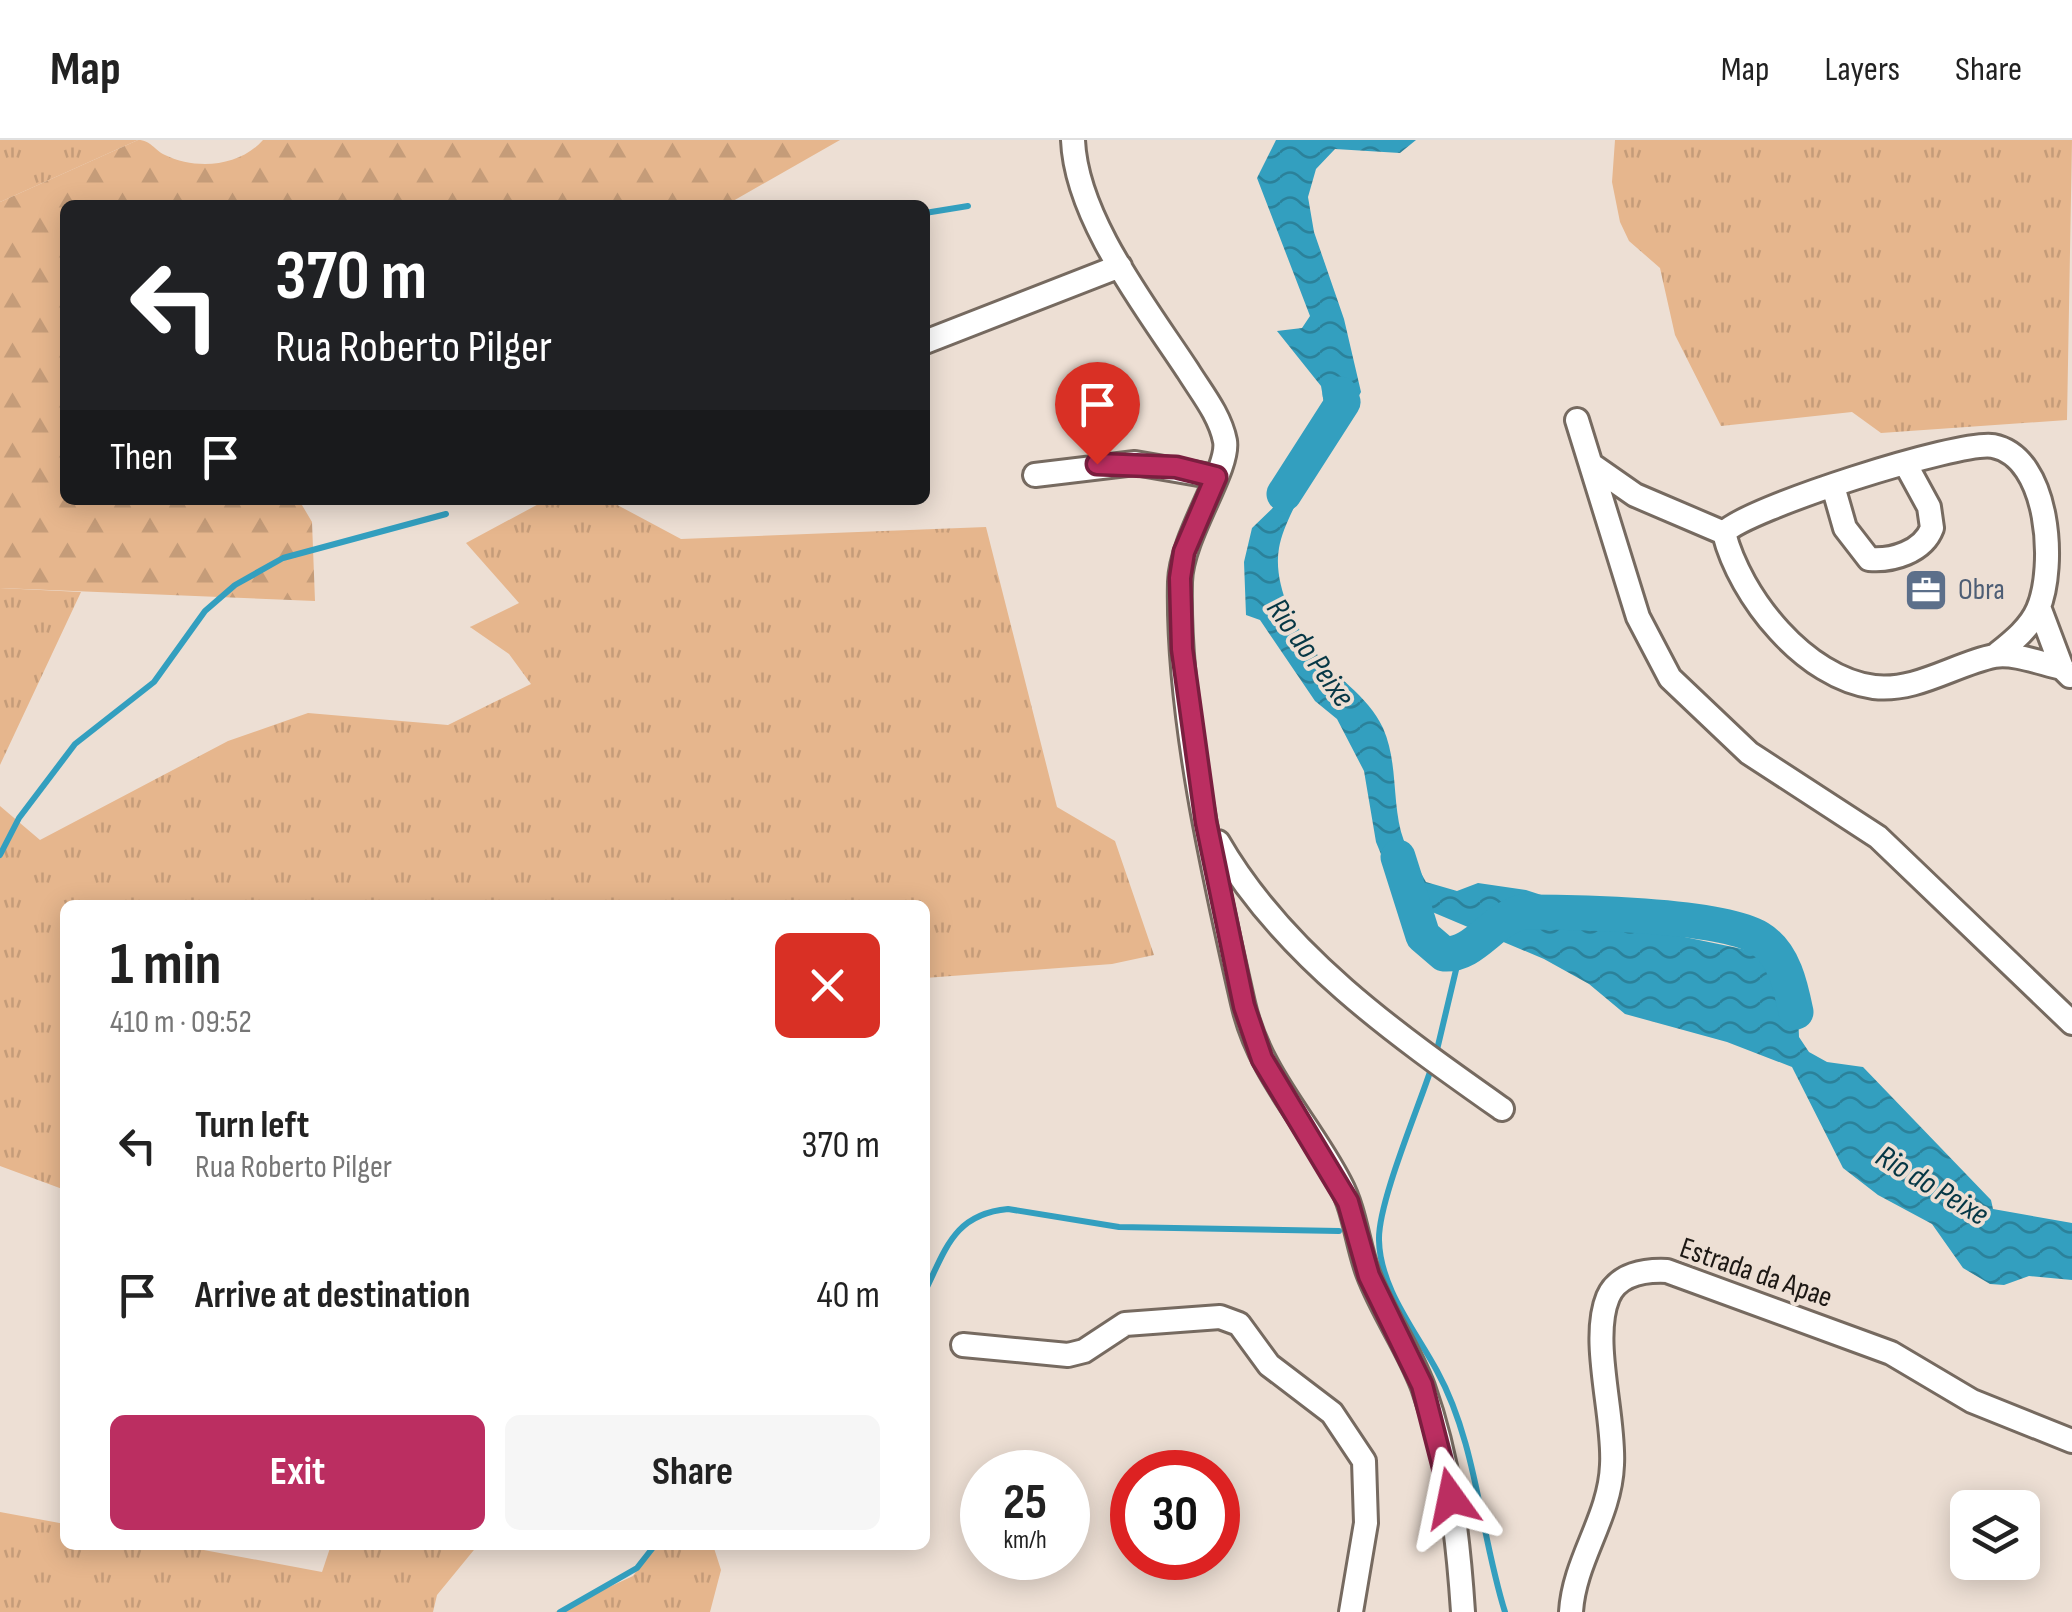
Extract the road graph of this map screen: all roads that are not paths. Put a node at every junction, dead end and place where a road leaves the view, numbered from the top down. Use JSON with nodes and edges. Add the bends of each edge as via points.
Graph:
{"nodes":[{"id":1,"x":1074,"y":140,"type":"edge"},
{"id":2,"x":1120,"y":266,"type":"junction"},
{"id":3,"x":930,"y":340,"type":"edge"},
{"id":4,"x":1577,"y":420,"type":"dead end"},
{"id":5,"x":1905,"y":463,"type":"junction"},
{"id":6,"x":1592,"y":465,"type":"junction"},
{"id":7,"x":1036,"y":474,"type":"dead end"},
{"id":8,"x":1216,"y":477,"type":"junction"},
{"id":9,"x":1833,"y":486,"type":"junction"},
{"id":10,"x":1724,"y":533,"type":"junction"},
{"id":11,"x":2039,"y":608,"type":"junction"},
{"id":12,"x":1997,"y":654,"type":"junction"},
{"id":13,"x":2067,"y":673,"type":"edge"},
{"id":14,"x":1206,"y":822,"type":"junction"},
{"id":15,"x":2072,"y":1023,"type":"edge"},
{"id":16,"x":1502,"y":1109,"type":"dead end"},
{"id":17,"x":963,"y":1345,"type":"dead end"},
{"id":18,"x":2072,"y":1441,"type":"edge"},
{"id":19,"x":1351,"y":1612,"type":"edge"},
{"id":20,"x":1463,"y":1612,"type":"edge"},
{"id":21,"x":1571,"y":1612,"type":"edge"}],
"edges":[{"from":1,"to":2,"type":"street","via":[[1084,191]]},
{"from":2,"to":3,"type":"street"},
{"from":2,"to":8,"type":"street","via":[[1218,422],[1225,442]]},
{"from":4,"to":6,"type":"street"},
{"from":5,"to":9,"type":"street"},
{"from":5,"to":9,"type":"street","via":[[1932,528],[1898,556],[1869,558],[1856,546]]},
{"from":5,"to":11,"type":"street","via":[[1993,446],[2025,468],[2046,531]]},
{"from":6,"to":10,"type":"street","via":[[1635,495]]},
{"from":6,"to":15,"type":"street","via":[[1638,617],[1670,678],[1748,753],[1878,837]]},
{"from":7,"to":8,"type":"street","via":[[1134,464]]},
{"from":8,"to":14,"type":"street","via":[[1192,528],[1180,578],[1182,649]]},
{"from":9,"to":10,"type":"street"},
{"from":10,"to":12,"type":"street","via":[[1743,579],[1773,622],[1816,664],[1842,678],[1877,688],[1938,677]]},
{"from":11,"to":12,"type":"street"},
{"from":11,"to":13,"type":"street"},
{"from":12,"to":13,"type":"street"},
{"from":14,"to":16,"type":"street","via":[[1272,922],[1308,957]]},
{"from":14,"to":20,"type":"street","via":[[1252,1036],[1340,1183],[1369,1276],[1433,1418],[1454,1513]]},
{"from":17,"to":19,"type":"street","via":[[1068,1355],[1126,1324],[1220,1317],[1240,1324],[1269,1365],[1332,1413],[1364,1462],[1368,1497]]},
{"from":18,"to":21,"type":"street","name":"Estrada da Apae","via":[[1972,1401],[1859,1341],[1667,1270],[1638,1273],[1612,1290],[1604,1314],[1612,1466]]}]}
